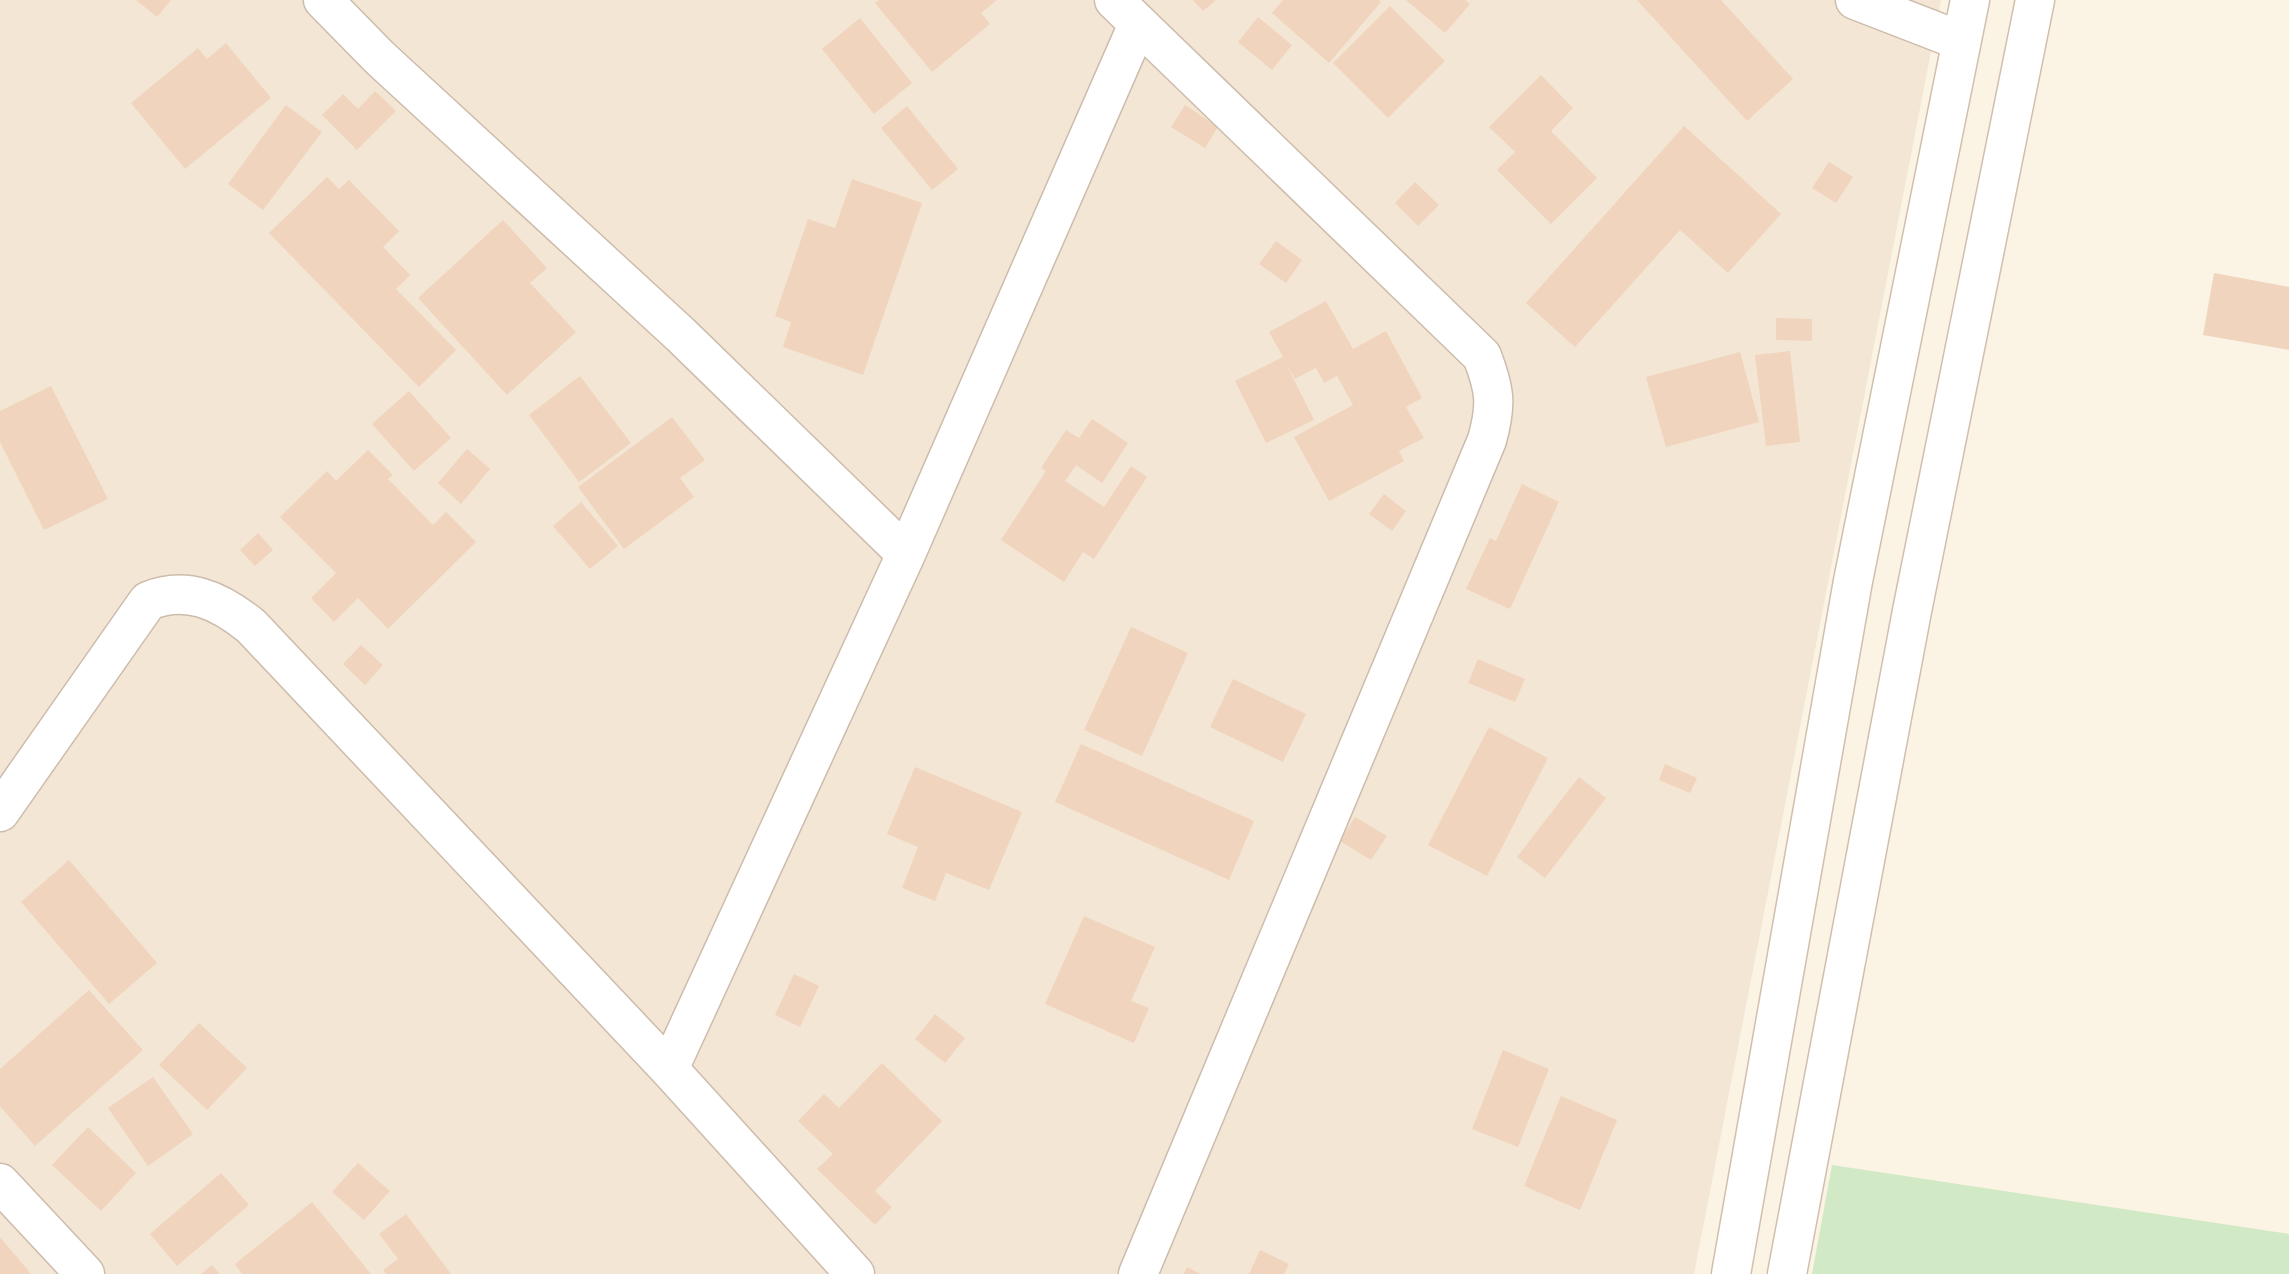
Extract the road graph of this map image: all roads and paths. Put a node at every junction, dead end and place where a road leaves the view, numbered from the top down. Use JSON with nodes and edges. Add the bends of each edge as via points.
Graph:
{"nodes":[{"id":1,"x":323,"y":0,"type":"edge"},
{"id":2,"x":1855,"y":0,"type":"edge"},
{"id":3,"x":1970,"y":0,"type":"edge"},
{"id":4,"x":2035,"y":0,"type":"edge"},
{"id":5,"x":1126,"y":12,"type":"edge"},
{"id":6,"x":1961,"y":41,"type":"junction"},
{"id":7,"x":906,"y":554,"type":"junction"},
{"id":8,"x":0,"y":811,"type":"edge"},
{"id":9,"x":668,"y":1069,"type":"junction"},
{"id":10,"x":0,"y":1183,"type":"edge"},
{"id":11,"x":85,"y":1274,"type":"edge"},
{"id":12,"x":855,"y":1274,"type":"edge"},
{"id":13,"x":1138,"y":1274,"type":"edge"},
{"id":14,"x":1731,"y":1274,"type":"edge"},
{"id":15,"x":1787,"y":1274,"type":"edge"}],
"edges":[{"from":1,"to":7,"type":"street","via":[[681,335]]},
{"from":2,"to":6,"type":"street"},
{"from":3,"to":6,"type":"street"},
{"from":4,"to":15,"type":"street","via":[[1915,598]]},
{"from":5,"to":7,"type":"street"},
{"from":5,"to":13,"type":"street","via":[[1482,356],[1494,390],[1495,412],[1488,440]]},
{"from":6,"to":14,"type":"street","via":[[1853,581]]},
{"from":7,"to":9,"type":"street"},
{"from":8,"to":9,"type":"street","via":[[148,601],[168,593],[227,607],[251,626]]},
{"from":9,"to":12,"type":"street"},
{"from":10,"to":11,"type":"street"}]}
